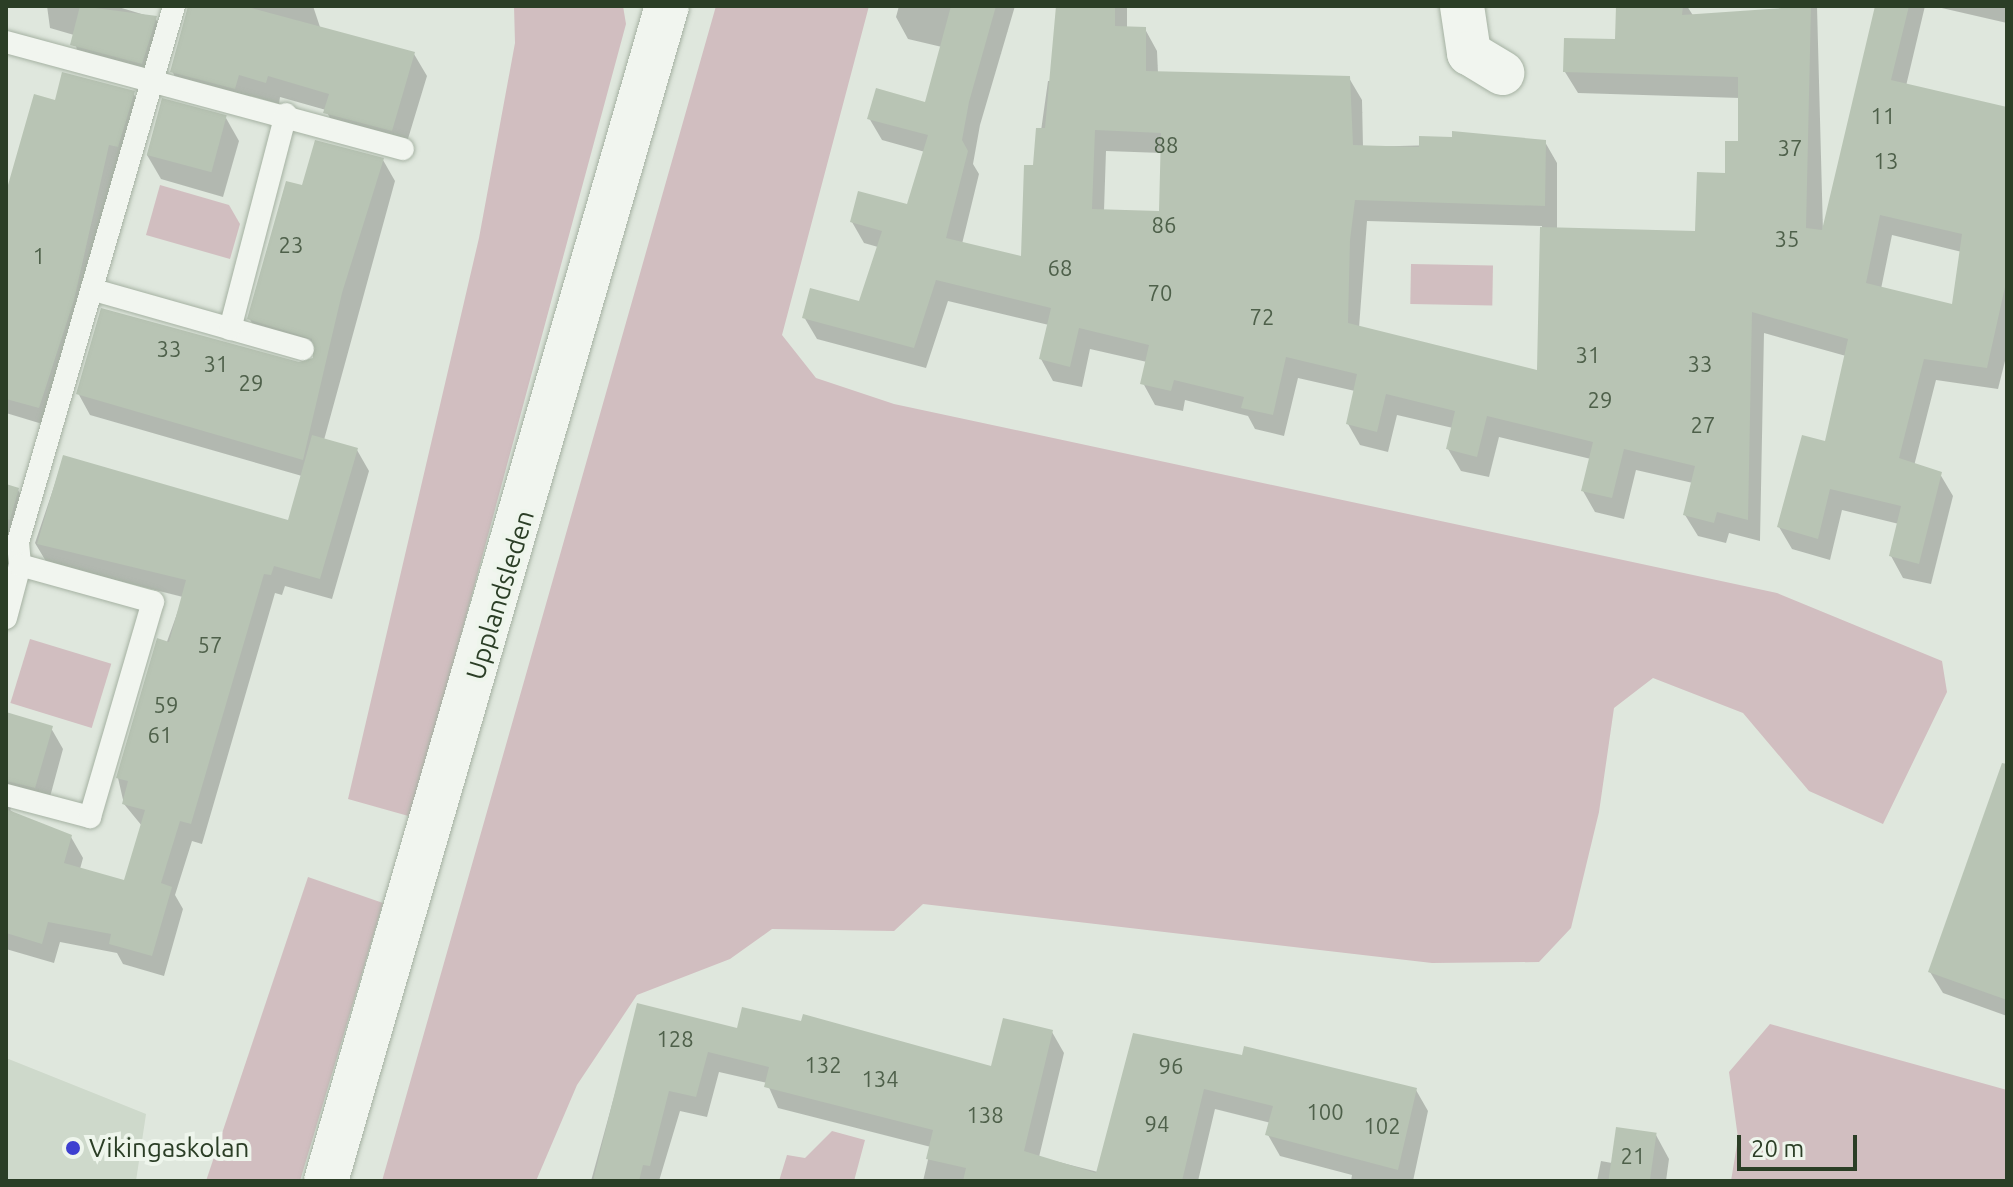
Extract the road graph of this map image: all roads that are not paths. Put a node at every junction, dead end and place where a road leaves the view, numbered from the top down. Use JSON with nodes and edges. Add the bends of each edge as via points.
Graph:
{"nodes":[{"id":1,"x":174,"y":6,"type":"edge"},
{"id":2,"x":667,"y":6,"type":"edge"},
{"id":3,"x":1462,"y":6,"type":"edge"},
{"id":4,"x":6,"y":42,"type":"edge"},
{"id":5,"x":1502,"y":73,"type":"dead end"},
{"id":6,"x":158,"y":78,"type":"junction"},
{"id":7,"x":286,"y":114,"type":"junction"},
{"id":8,"x":403,"y":149,"type":"dead end"},
{"id":9,"x":94,"y":290,"type":"junction"},
{"id":10,"x":230,"y":329,"type":"junction"},
{"id":11,"x":303,"y":349,"type":"dead end"},
{"id":12,"x":12,"y":540,"type":"edge"},
{"id":13,"x":20,"y":565,"type":"junction"},
{"id":14,"x":6,"y":618,"type":"edge"},
{"id":15,"x":6,"y":795,"type":"edge"},
{"id":16,"x":326,"y":1181,"type":"edge"}],
"edges":[{"from":1,"to":6,"type":"lane"},
{"from":2,"to":16,"type":"street","name":"Upplandsleden"},
{"from":3,"to":5,"type":"street","via":[[1469,53]]},
{"from":4,"to":6,"type":"lane"},
{"from":6,"to":7,"type":"lane"},
{"from":6,"to":9,"type":"lane"},
{"from":7,"to":8,"type":"lane"},
{"from":7,"to":10,"type":"lane"},
{"from":9,"to":10,"type":"lane"},
{"from":9,"to":12,"type":"lane"},
{"from":10,"to":11,"type":"lane"},
{"from":12,"to":13,"type":"lane"},
{"from":13,"to":14,"type":"lane"},
{"from":13,"to":15,"type":"lane","via":[[153,602],[90,817]]}]}
